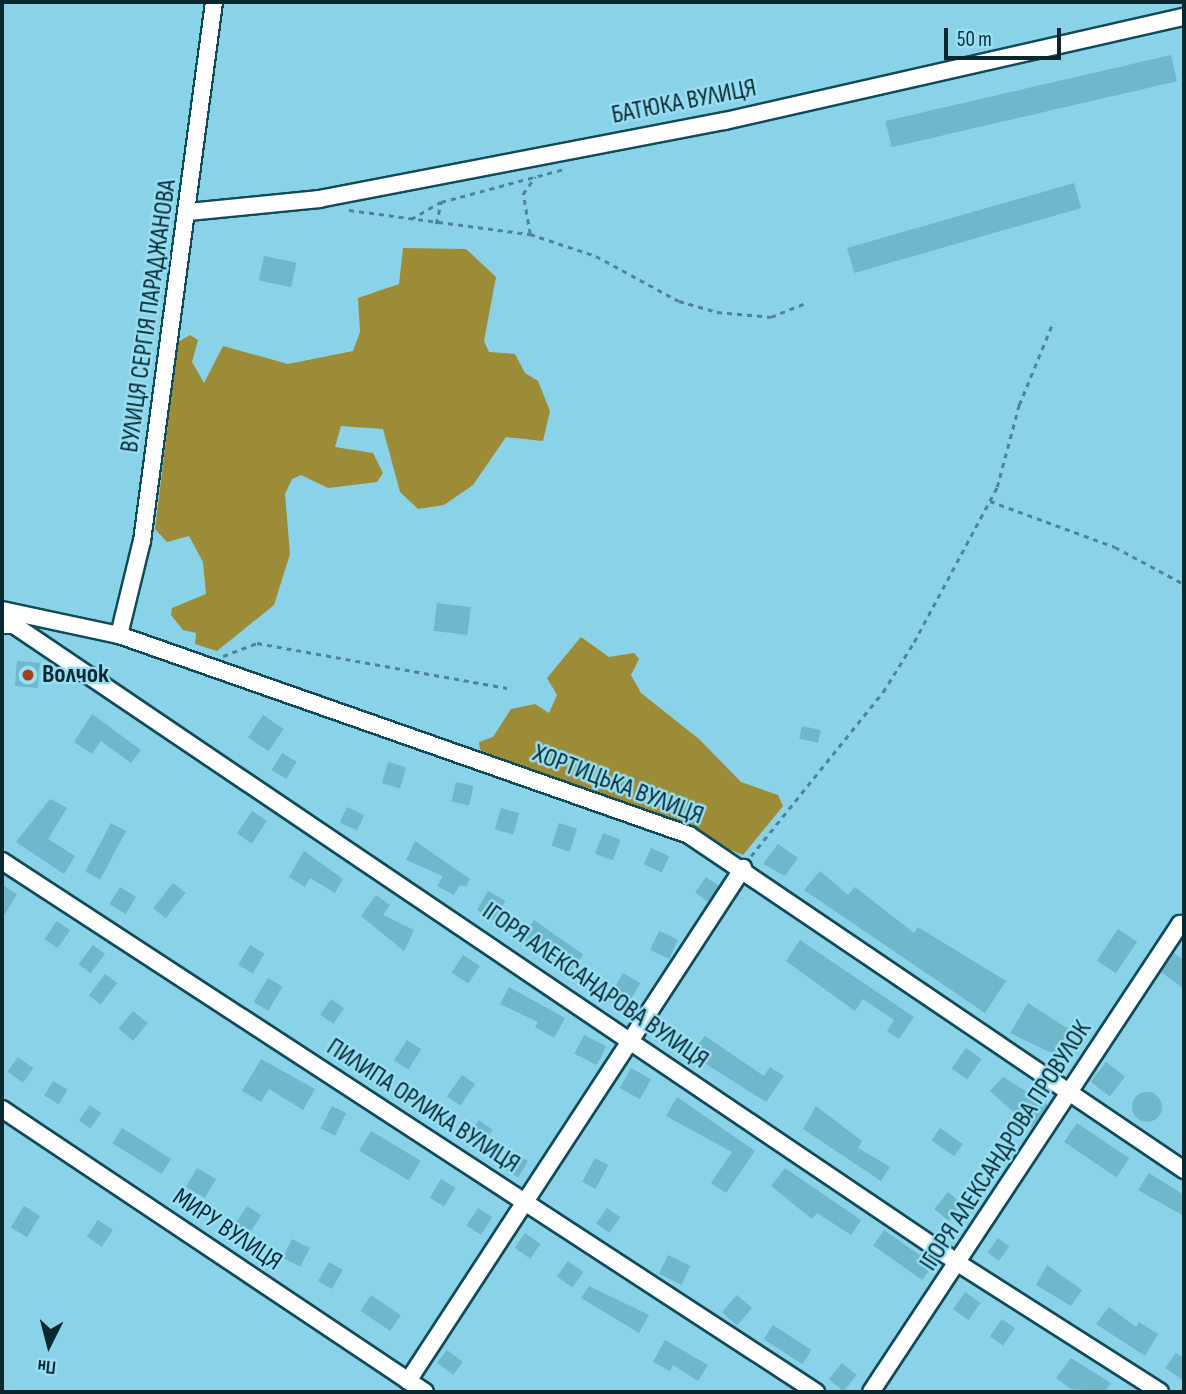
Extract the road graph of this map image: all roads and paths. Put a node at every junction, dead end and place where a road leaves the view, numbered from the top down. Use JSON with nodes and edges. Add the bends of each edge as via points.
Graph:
{"nodes":[{"id":1,"x":214,"y":2,"type":"edge"},
{"id":2,"x":1184,"y":17,"type":"edge"},
{"id":3,"x":579,"y":166,"type":"dead end"},
{"id":4,"x":535,"y":177,"type":"junction"},
{"id":5,"x":441,"y":202,"type":"junction"},
{"id":6,"x":343,"y":208,"type":"dead end"},
{"id":7,"x":189,"y":212,"type":"junction"},
{"id":8,"x":410,"y":220,"type":"junction"},
{"id":9,"x":436,"y":224,"type":"junction"},
{"id":10,"x":530,"y":234,"type":"junction"},
{"id":11,"x":803,"y":304,"type":"dead end"},
{"id":12,"x":1054,"y":322,"type":"dead end"},
{"id":13,"x":989,"y":501,"type":"junction"},
{"id":14,"x":1184,"y":584,"type":"edge"},
{"id":15,"x":2,"y":610,"type":"edge"},
{"id":16,"x":2,"y":625,"type":"edge"},
{"id":17,"x":119,"y":635,"type":"junction"},
{"id":18,"x":214,"y":666,"type":"junction"},
{"id":19,"x":507,"y":688,"type":"dead end"},
{"id":20,"x":2,"y":861,"type":"edge"},
{"id":21,"x":743,"y":868,"type":"junction"},
{"id":22,"x":1182,"y":925,"type":"edge"},
{"id":23,"x":633,"y":1042,"type":"junction"},
{"id":24,"x":1066,"y":1094,"type":"junction"},
{"id":25,"x":2,"y":1109,"type":"edge"},
{"id":26,"x":1184,"y":1170,"type":"edge"},
{"id":27,"x":525,"y":1202,"type":"junction"},
{"id":28,"x":961,"y":1265,"type":"junction"},
{"id":29,"x":408,"y":1381,"type":"junction"},
{"id":30,"x":425,"y":1392,"type":"edge"},
{"id":31,"x":816,"y":1392,"type":"edge"},
{"id":32,"x":871,"y":1392,"type":"edge"},
{"id":33,"x":1160,"y":1392,"type":"edge"}],
"edges":[{"from":1,"to":7,"type":"street","name":"ВУЛИЦЯ СЕРГІЯ ПАРАДЖАНОВА"},
{"from":2,"to":7,"type":"street","name":"БАТЮКА ВУЛИЦЯ","via":[[725,121],[319,199]]},
{"from":3,"to":4,"type":"path"},
{"from":4,"to":5,"type":"path"},
{"from":4,"to":10,"type":"path","via":[[523,194]]},
{"from":5,"to":8,"type":"path"},
{"from":5,"to":9,"type":"path"},
{"from":6,"to":8,"type":"path","via":[[368,217]]},
{"from":7,"to":17,"type":"street","name":"ВУЛИЦЯ СЕРГІЯ ПАРАДЖАНОВА","via":[[136,585]]},
{"from":8,"to":9,"type":"path"},
{"from":9,"to":10,"type":"path"},
{"from":10,"to":11,"type":"path","via":[[596,256],[678,301],[717,312],[771,317]]},
{"from":12,"to":13,"type":"path","via":[[1019,405]]},
{"from":13,"to":14,"type":"path","via":[[1115,547]]},
{"from":13,"to":21,"type":"path","via":[[883,692]]},
{"from":15,"to":17,"type":"street","name":"ХОРТИЦЬКА ВУЛИЦЯ"},
{"from":16,"to":23,"type":"street","name":"ІГОРЯ АЛЕКСАНДРОВА ВУЛИЦЯ","via":[[14,625]]},
{"from":17,"to":18,"type":"street","name":"ХОРТИЦЬКА ВУЛИЦЯ"},
{"from":18,"to":19,"type":"path","via":[[239,646],[257,643]]},
{"from":18,"to":21,"type":"street","name":"ХОРТИЦЬКА ВУЛИЦЯ","via":[[689,835]]},
{"from":20,"to":27,"type":"street","name":"ПИЛИПА ОРЛИКА ВУЛИЦЯ"},
{"from":21,"to":23,"type":"street"},
{"from":21,"to":24,"type":"street","name":"ХОРТИЦЬКА ВУЛИЦЯ"},
{"from":22,"to":24,"type":"street","name":"ІГОРЯ АЛЕКСАНДРОВА ПРОВУЛОК"},
{"from":23,"to":27,"type":"street"},
{"from":23,"to":28,"type":"street","name":"ІГОРЯ АЛЕКСАНДРОВА ВУЛИЦЯ"},
{"from":24,"to":26,"type":"street","name":"ХОРТИЦЬКА ВУЛИЦЯ"},
{"from":24,"to":28,"type":"street","name":"ІГОРЯ АЛЕКСАНДРОВА ПРОВУЛОК"},
{"from":25,"to":29,"type":"street","name":"МИРУ ВУЛИЦЯ"},
{"from":27,"to":29,"type":"street"},
{"from":27,"to":31,"type":"street","name":"ПИЛИПА ОРЛИКА ВУЛИЦЯ"},
{"from":28,"to":32,"type":"street","name":"ІГОРЯ АЛЕКСАНДРОВА ПРОВУЛОК"},
{"from":28,"to":33,"type":"street","name":"ІГОРЯ АЛЕКСАНДРОВА ВУЛИЦЯ"},
{"from":29,"to":30,"type":"street","name":"МИРУ ВУЛИЦЯ"}]}
